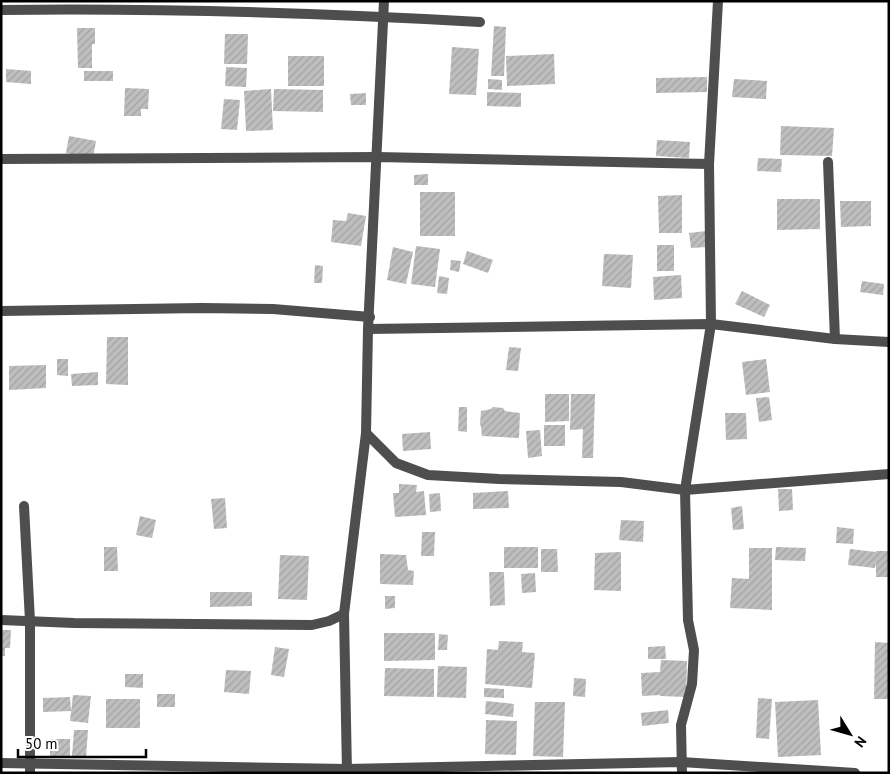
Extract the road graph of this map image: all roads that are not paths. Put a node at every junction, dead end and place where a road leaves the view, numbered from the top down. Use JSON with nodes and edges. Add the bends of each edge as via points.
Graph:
{"nodes":[{"id":1,"x":384,"y":1,"type":"edge"},
{"id":2,"x":718,"y":1,"type":"edge"},
{"id":3,"x":1,"y":10,"type":"edge"},
{"id":4,"x":384,"y":16,"type":"junction"},
{"id":5,"x":480,"y":22,"type":"dead end"},
{"id":6,"x":377,"y":157,"type":"junction"},
{"id":7,"x":1,"y":160,"type":"edge"},
{"id":8,"x":828,"y":162,"type":"dead end"},
{"id":9,"x":709,"y":164,"type":"junction"},
{"id":10,"x":1,"y":311,"type":"edge"},
{"id":11,"x":370,"y":317,"type":"junction"},
{"id":12,"x":711,"y":324,"type":"junction"},
{"id":13,"x":368,"y":329,"type":"junction"},
{"id":14,"x":835,"y":339,"type":"junction"},
{"id":15,"x":889,"y":342,"type":"edge"},
{"id":16,"x":366,"y":434,"type":"junction"},
{"id":17,"x":889,"y":474,"type":"edge"},
{"id":18,"x":685,"y":490,"type":"junction"},
{"id":19,"x":24,"y":506,"type":"dead end"},
{"id":20,"x":344,"y":614,"type":"junction"},
{"id":21,"x":1,"y":620,"type":"edge"},
{"id":22,"x":30,"y":621,"type":"junction"},
{"id":23,"x":681,"y":762,"type":"junction"},
{"id":24,"x":1,"y":763,"type":"edge"},
{"id":25,"x":30,"y":768,"type":"edge"},
{"id":26,"x":347,"y":771,"type":"edge"},
{"id":27,"x":682,"y":773,"type":"edge"},
{"id":28,"x":855,"y":773,"type":"edge"}],
"edges":[{"from":1,"to":4,"type":"street"},
{"from":2,"to":9,"type":"street"},
{"from":3,"to":4,"type":"street","via":[[247,11]]},
{"from":4,"to":5,"type":"street"},
{"from":4,"to":6,"type":"street"},
{"from":6,"to":7,"type":"street"},
{"from":6,"to":9,"type":"street"},
{"from":6,"to":11,"type":"street"},
{"from":8,"to":14,"type":"street"},
{"from":9,"to":12,"type":"street"},
{"from":10,"to":11,"type":"street","via":[[273,309]]},
{"from":11,"to":13,"type":"street"},
{"from":12,"to":13,"type":"street"},
{"from":12,"to":14,"type":"street"},
{"from":12,"to":18,"type":"street"},
{"from":13,"to":16,"type":"street"},
{"from":14,"to":15,"type":"street"},
{"from":16,"to":18,"type":"street","via":[[396,463],[428,475],[621,482]]},
{"from":16,"to":20,"type":"street"},
{"from":17,"to":18,"type":"street"},
{"from":18,"to":23,"type":"street","via":[[688,620],[694,650],[692,684],[681,725]]},
{"from":19,"to":22,"type":"street"},
{"from":20,"to":22,"type":"street","via":[[312,625]]},
{"from":20,"to":26,"type":"street"},
{"from":21,"to":22,"type":"street"},
{"from":22,"to":25,"type":"street"},
{"from":23,"to":26,"type":"street"},
{"from":23,"to":27,"type":"street"},
{"from":23,"to":28,"type":"street"},
{"from":24,"to":25,"type":"street"},
{"from":25,"to":26,"type":"street"}]}
